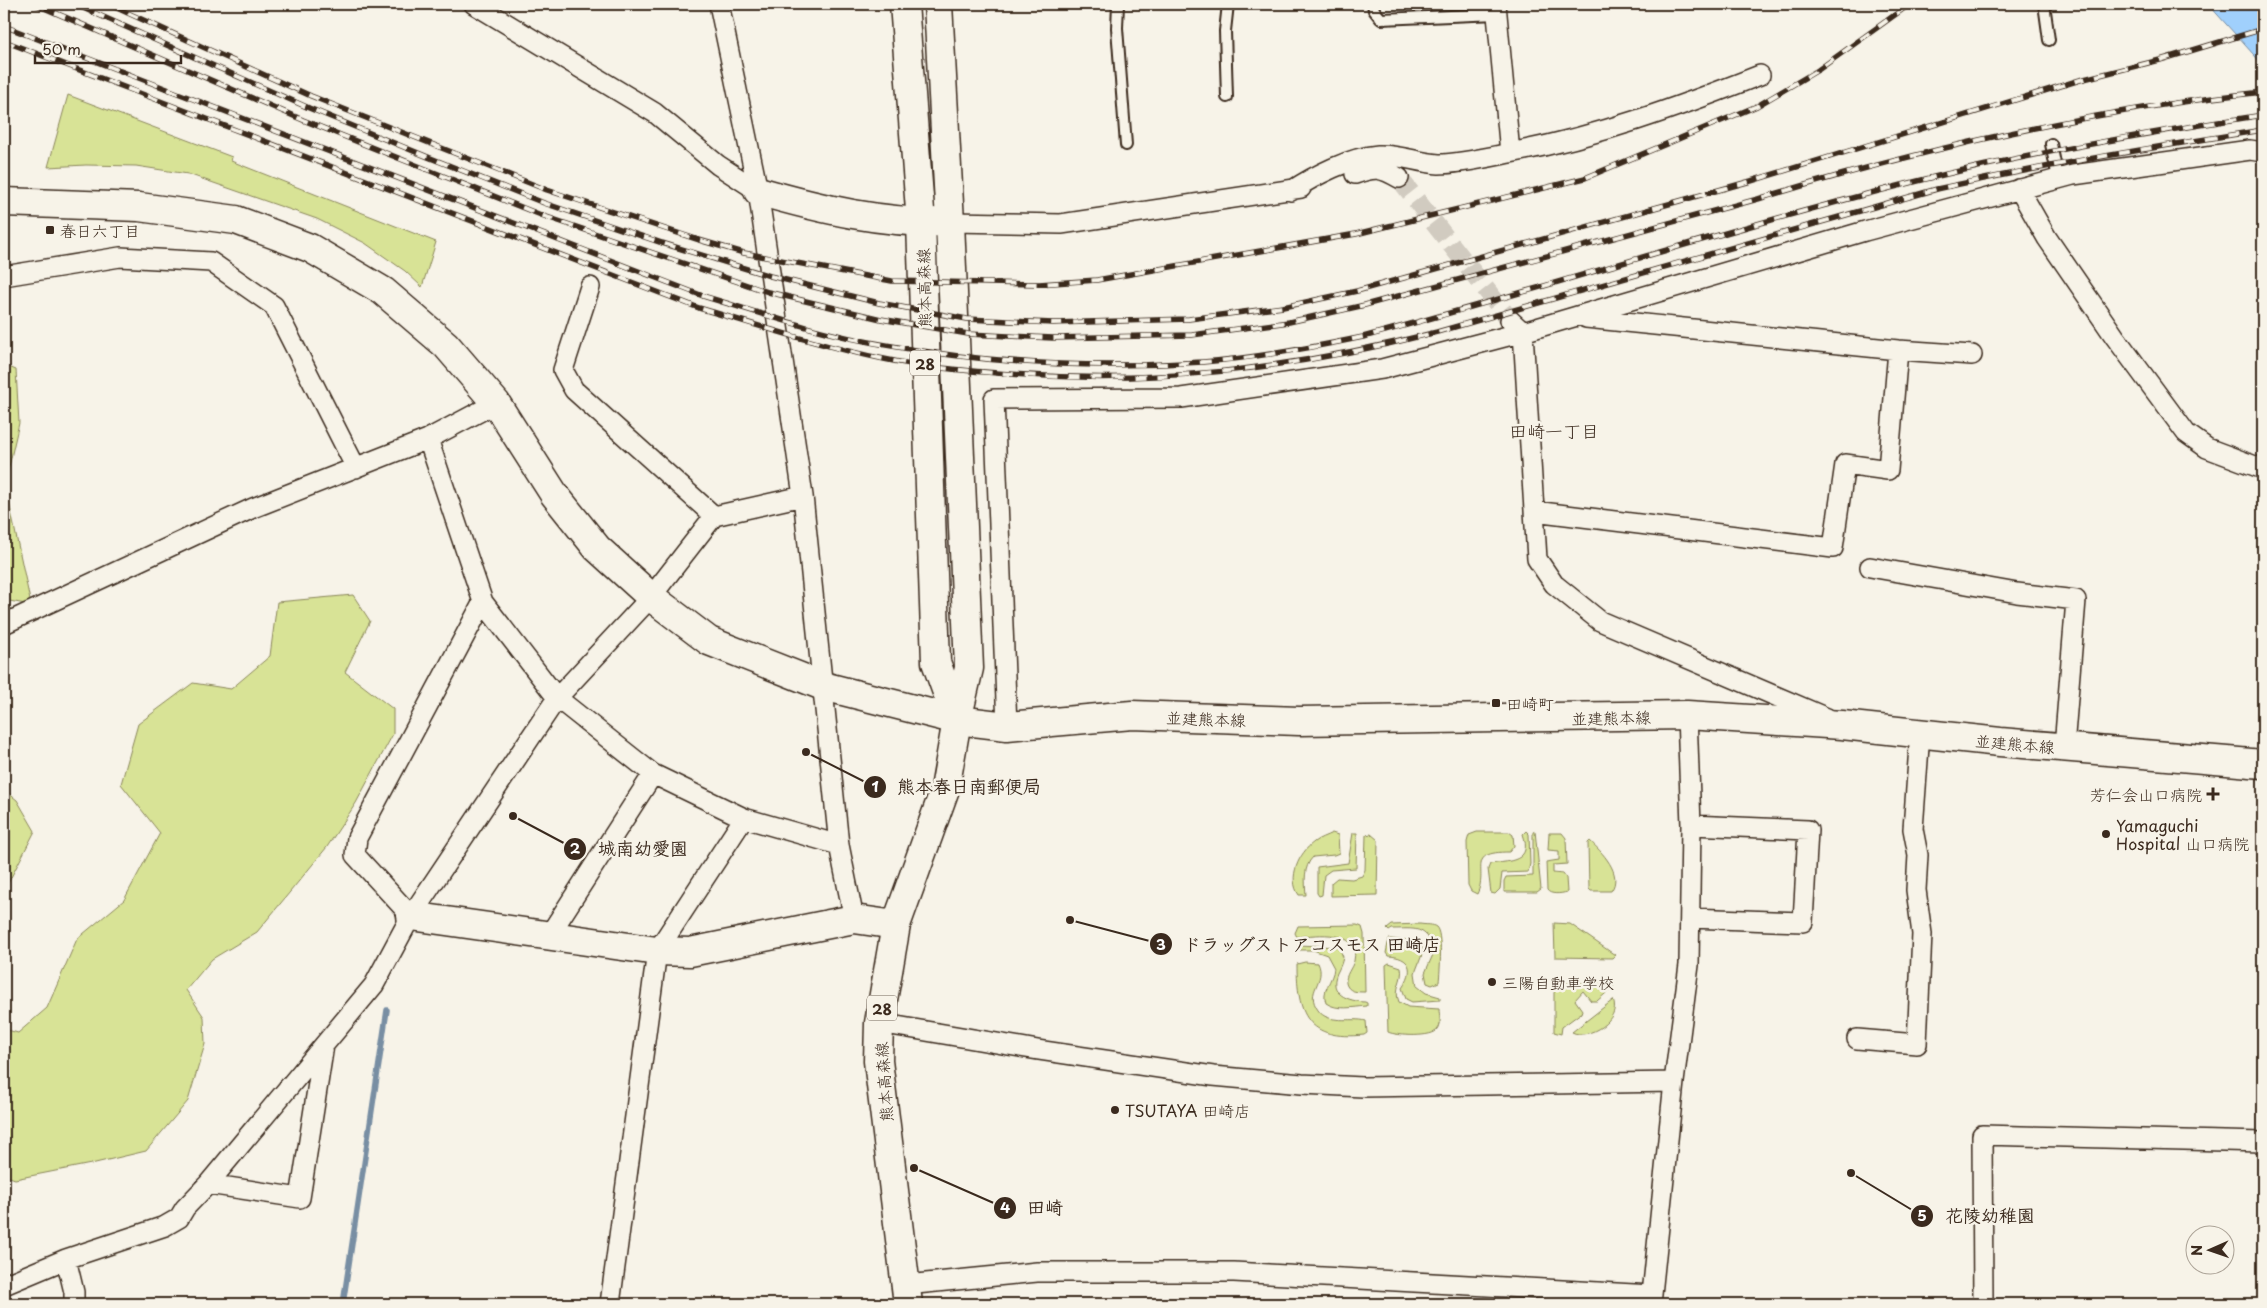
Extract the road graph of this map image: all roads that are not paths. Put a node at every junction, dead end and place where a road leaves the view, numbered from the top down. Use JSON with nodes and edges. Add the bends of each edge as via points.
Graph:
{"nodes":[{"id":1,"x":474,"y":4,"type":"edge"},
{"id":2,"x":719,"y":4,"type":"edge"},
{"id":3,"x":904,"y":4,"type":"edge"},
{"id":4,"x":938,"y":4,"type":"edge"},
{"id":5,"x":1118,"y":4,"type":"edge"},
{"id":6,"x":1228,"y":4,"type":"edge"},
{"id":7,"x":1373,"y":4,"type":"edge"},
{"id":8,"x":2044,"y":4,"type":"edge"},
{"id":9,"x":1496,"y":9,"type":"edge"},
{"id":10,"x":2049,"y":40,"type":"dead end"},
{"id":11,"x":1760,"y":74,"type":"dead end"},
{"id":12,"x":1227,"y":97,"type":"dead end"},
{"id":13,"x":2051,"y":144,"type":"dead end"},
{"id":14,"x":1126,"y":146,"type":"dead end"},
{"id":15,"x":2263,"y":152,"type":"edge"},
{"id":16,"x":1510,"y":153,"type":"junction"},
{"id":17,"x":1399,"y":178,"type":"tunnel mouth"},
{"id":18,"x":2058,"y":178,"type":"junction"},
{"id":19,"x":2019,"y":188,"type":"junction"},
{"id":20,"x":1291,"y":191,"type":"junction"},
{"id":21,"x":758,"y":192,"type":"junction"},
{"id":22,"x":4,"y":202,"type":"edge"},
{"id":23,"x":950,"y":222,"type":"junction"},
{"id":24,"x":921,"y":223,"type":"junction"},
{"id":25,"x":4,"y":276,"type":"edge"},
{"id":26,"x":590,"y":287,"type":"dead end"},
{"id":27,"x":1577,"y":317,"type":"junction"},
{"id":28,"x":1517,"y":326,"type":"junction"},
{"id":29,"x":1898,"y":350,"type":"junction"},
{"id":30,"x":1972,"y":356,"type":"dead end"},
{"id":31,"x":496,"y":403,"type":"junction"},
{"id":32,"x":428,"y":439,"type":"junction"},
{"id":33,"x":356,"y":468,"type":"junction"},
{"id":34,"x":2263,"y":468,"type":"edge"},
{"id":35,"x":803,"y":496,"type":"junction"},
{"id":36,"x":1534,"y":511,"type":"junction"},
{"id":37,"x":714,"y":516,"type":"junction"},
{"id":38,"x":1870,"y":567,"type":"dead end"},
{"id":39,"x":651,"y":597,"type":"junction"},
{"id":40,"x":483,"y":602,"type":"junction"},
{"id":41,"x":4,"y":624,"type":"edge"},
{"id":42,"x":823,"y":686,"type":"junction"},
{"id":43,"x":557,"y":698,"type":"junction"},
{"id":44,"x":1687,"y":716,"type":"junction"},
{"id":45,"x":957,"y":720,"type":"junction"},
{"id":46,"x":1842,"y":725,"type":"junction"},
{"id":47,"x":1007,"y":726,"type":"junction"},
{"id":48,"x":1920,"y":733,"type":"junction"},
{"id":49,"x":2064,"y":747,"type":"junction"},
{"id":50,"x":2263,"y":764,"type":"edge"},
{"id":51,"x":653,"y":774,"type":"junction"},
{"id":52,"x":744,"y":818,"type":"junction"},
{"id":53,"x":1691,"y":825,"type":"junction"},
{"id":54,"x":839,"y":845,"type":"junction"},
{"id":55,"x":411,"y":916,"type":"junction"},
{"id":56,"x":1690,"y":918,"type":"junction"},
{"id":57,"x":854,"y":920,"type":"junction"},
{"id":58,"x":896,"y":924,"type":"junction"},
{"id":59,"x":548,"y":937,"type":"junction"},
{"id":60,"x":657,"y":951,"type":"junction"},
{"id":61,"x":880,"y":1023,"type":"junction"},
{"id":62,"x":1857,"y":1039,"type":"dead end"},
{"id":63,"x":324,"y":1044,"type":"junction"},
{"id":64,"x":1674,"y":1082,"type":"junction"},
{"id":65,"x":2263,"y":1142,"type":"edge"},
{"id":66,"x":208,"y":1184,"type":"junction"},
{"id":67,"x":66,"y":1259,"type":"junction"},
{"id":68,"x":4,"y":1285,"type":"edge"},
{"id":69,"x":907,"y":1295,"type":"edge"},
{"id":70,"x":1651,"y":1300,"type":"edge"},
{"id":71,"x":74,"y":1304,"type":"edge"},
{"id":72,"x":610,"y":1304,"type":"edge"},
{"id":73,"x":1983,"y":1304,"type":"edge"}],
"edges":[{"from":1,"to":21,"type":"street","via":[[655,113],[718,165]]},
{"from":2,"to":21,"type":"street"},
{"from":3,"to":24,"type":"main road","name":"熊本高森線","number":"28"},
{"from":4,"to":23,"type":"main road","name":"熊本高森線","number":"28"},
{"from":5,"to":14,"type":"lane"},
{"from":6,"to":12,"type":"lane","via":[[1225,31]]},
{"from":7,"to":9,"type":"lane","via":[[1382,20]]},
{"from":8,"to":10,"type":"lane"},
{"from":9,"to":16,"type":"street"},
{"from":11,"to":16,"type":"street","via":[[1695,101],[1595,134]]},
{"from":13,"to":18,"type":"lane"},
{"from":15,"to":18,"type":"street","via":[[2250,150]]},
{"from":16,"to":20,"type":"street","via":[[1439,164],[1379,155],[1313,178]]},
{"from":17,"to":20,"type":"street","via":[[1382,169],[1368,170]]},
{"from":18,"to":19,"type":"street"},
{"from":19,"to":27,"type":"street"},
{"from":19,"to":34,"type":"street","via":[[2052,246],[2186,433],[2207,448]]},
{"from":20,"to":23,"type":"street","via":[[1061,224]]},
{"from":21,"to":24,"type":"main road","via":[[820,209]]},
{"from":21,"to":35,"type":"street"},
{"from":22,"to":31,"type":"main road","name":"並建熊本線","via":[[139,207],[236,220],[310,248],[383,291],[446,345]]},
{"from":23,"to":24,"type":"main road"},
{"from":23,"to":45,"type":"main road","name":"熊本高森線","number":"28","via":[[969,668]]},
{"from":24,"to":45,"type":"main road","name":"熊本高森線","number":"28","via":[[936,662]]},
{"from":25,"to":33,"type":"street","via":[[120,256],[211,262],[274,306]]},
{"from":26,"to":37,"type":"street","via":[[563,370],[566,376],[574,390]]},
{"from":27,"to":28,"type":"street"},
{"from":27,"to":29,"type":"street"},
{"from":28,"to":36,"type":"street"},
{"from":28,"to":47,"type":"street","via":[[1382,369],[1182,398],[994,399]]},
{"from":29,"to":30,"type":"street"},
{"from":29,"to":36,"type":"street","via":[[1888,470],[1845,464],[1833,548]]},
{"from":31,"to":32,"type":"street"},
{"from":31,"to":39,"type":"main road","name":"並建熊本線","via":[[554,494],[597,548]]},
{"from":32,"to":33,"type":"street"},
{"from":32,"to":40,"type":"street"},
{"from":33,"to":41,"type":"street","via":[[226,520]]},
{"from":35,"to":37,"type":"street"},
{"from":35,"to":42,"type":"street"},
{"from":36,"to":46,"type":"street","via":[[1537,559],[1554,584],[1600,621]]},
{"from":37,"to":39,"type":"street"},
{"from":38,"to":49,"type":"street","via":[[2076,600]]},
{"from":39,"to":42,"type":"main road","name":"並建熊本線","via":[[709,641]]},
{"from":39,"to":43,"type":"street"},
{"from":40,"to":43,"type":"street"},
{"from":40,"to":55,"type":"street","via":[[357,838],[355,855]]},
{"from":42,"to":45,"type":"main road","name":"並建熊本線"},
{"from":42,"to":54,"type":"street"},
{"from":43,"to":51,"type":"street"},
{"from":43,"to":55,"type":"street"},
{"from":44,"to":46,"type":"main road","name":"並建熊本線"},
{"from":44,"to":47,"type":"main road","name":"並建熊本線","via":[[1299,721],[1132,715]]},
{"from":44,"to":53,"type":"street"},
{"from":45,"to":47,"type":"main road","name":"並建熊本線"},
{"from":45,"to":58,"type":"main road","name":"熊本高森線","number":"28","via":[[945,789]]},
{"from":46,"to":48,"type":"main road","name":"並建熊本線"},
{"from":48,"to":49,"type":"main road","name":"並建熊本線"},
{"from":48,"to":62,"type":"street","via":[[1913,829],[1918,855],[1916,890],[1922,934],[1917,1044]]},
{"from":49,"to":50,"type":"main road","name":"並建熊本線"},
{"from":51,"to":52,"type":"street"},
{"from":51,"to":59,"type":"street"},
{"from":52,"to":54,"type":"street"},
{"from":52,"to":60,"type":"street"},
{"from":53,"to":56,"type":"street"},
{"from":53,"to":56,"type":"street","via":[[1808,830],[1803,922]]},
{"from":54,"to":57,"type":"street"},
{"from":55,"to":59,"type":"main road"},
{"from":55,"to":63,"type":"street","via":[[374,985]]},
{"from":56,"to":64,"type":"street","via":[[1689,965]]},
{"from":57,"to":58,"type":"main road"},
{"from":57,"to":60,"type":"main road","via":[[690,952]]},
{"from":58,"to":61,"type":"main road","name":"熊本高森線","number":"28"},
{"from":59,"to":60,"type":"main road"},
{"from":60,"to":72,"type":"street"},
{"from":61,"to":64,"type":"street","via":[[1213,1076],[1302,1084],[1363,1087]]},
{"from":61,"to":69,"type":"main road","name":"熊本高森線","number":"28","via":[[878,1062]]},
{"from":63,"to":66,"type":"street"},
{"from":63,"to":66,"type":"street","via":[[300,1198]]},
{"from":64,"to":70,"type":"street"},
{"from":65,"to":73,"type":"street","via":[[1982,1135]]},
{"from":66,"to":67,"type":"street","via":[[180,1218],[165,1226]]},
{"from":67,"to":68,"type":"street"},
{"from":67,"to":71,"type":"street"},
{"from":69,"to":70,"type":"street","via":[[1037,1272],[1234,1272]]}]}
